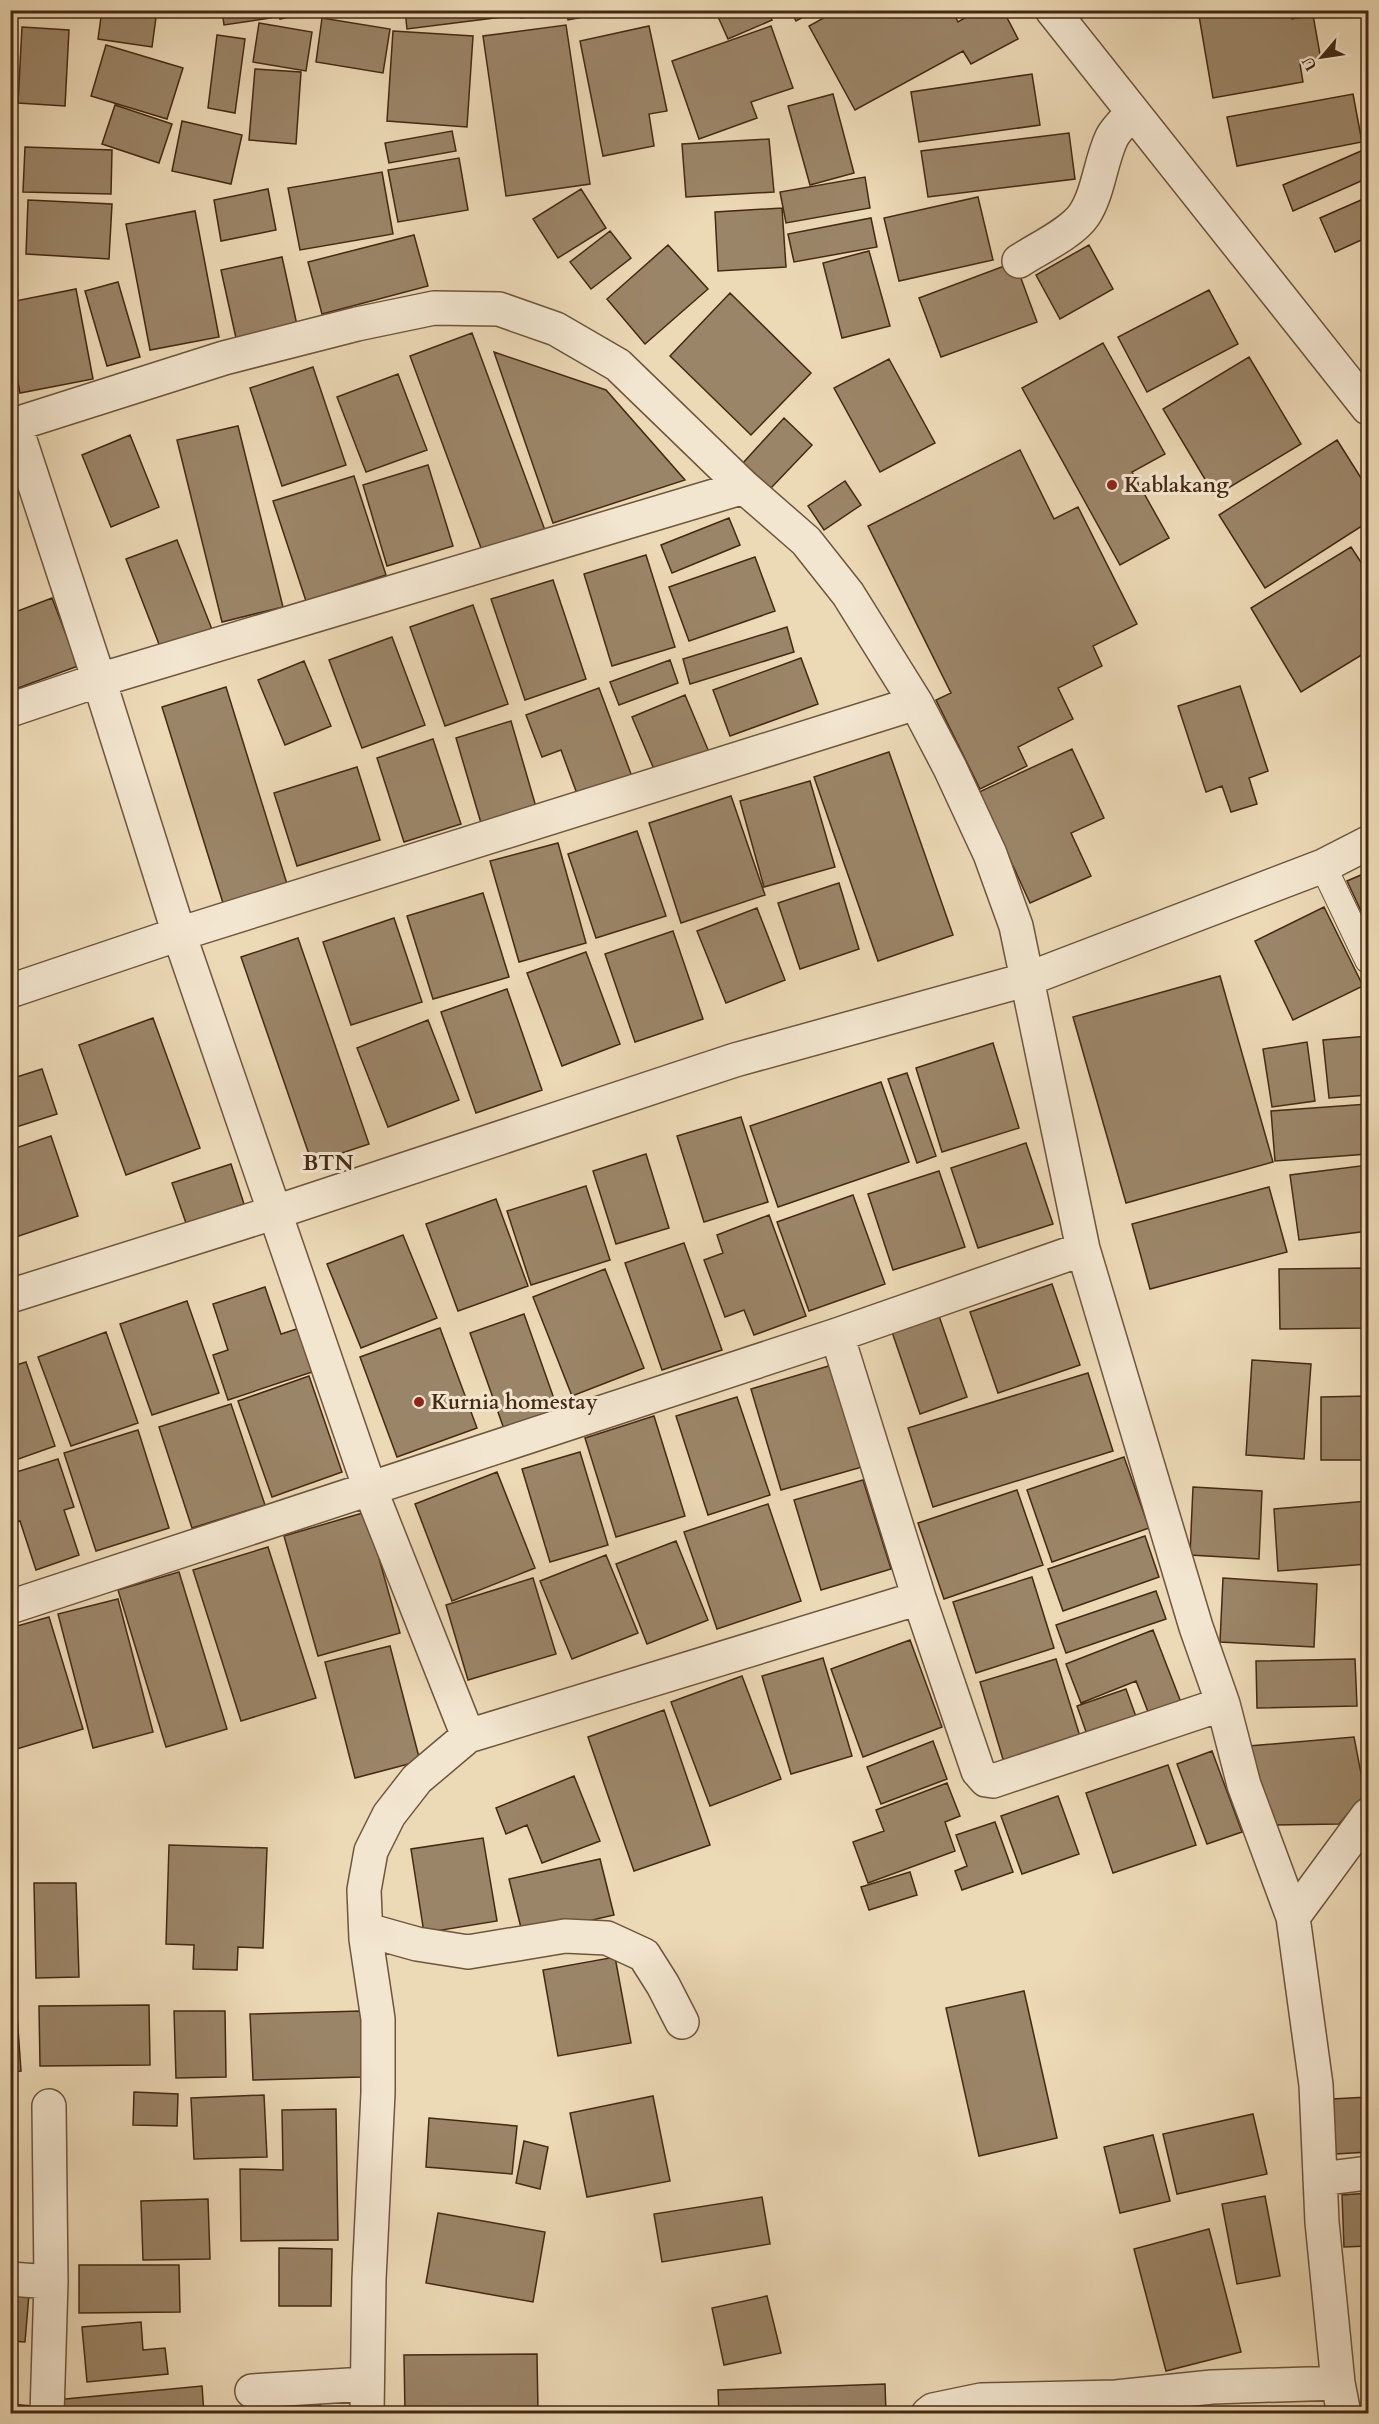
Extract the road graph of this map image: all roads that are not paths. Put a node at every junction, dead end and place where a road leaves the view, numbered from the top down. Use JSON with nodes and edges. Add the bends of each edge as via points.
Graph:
{"nodes":[{"id":1,"x":1052,"y":10,"type":"edge"},
{"id":2,"x":1133,"y":112,"type":"junction"},
{"id":3,"x":1019,"y":261,"type":"dead end"},
{"id":4,"x":1368,"y":408,"type":"edge"},
{"id":5,"x":13,"y":425,"type":"edge"},
{"id":6,"x":744,"y":488,"type":"junction"},
{"id":7,"x":99,"y":681,"type":"junction"},
{"id":8,"x":916,"y":703,"type":"junction"},
{"id":9,"x":10,"y":710,"type":"edge"},
{"id":10,"x":1368,"y":843,"type":"edge"},
{"id":11,"x":1323,"y":867,"type":"junction"},
{"id":12,"x":179,"y":934,"type":"junction"},
{"id":13,"x":1368,"y":960,"type":"edge"},
{"id":14,"x":1025,"y":980,"type":"junction"},
{"id":15,"x":10,"y":991,"type":"edge"},
{"id":16,"x":276,"y":1212,"type":"junction"},
{"id":17,"x":1083,"y":1249,"type":"junction"},
{"id":18,"x":10,"y":1296,"type":"edge"},
{"id":19,"x":837,"y":1335,"type":"junction"},
{"id":20,"x":370,"y":1489,"type":"junction"},
{"id":21,"x":919,"y":1598,"type":"junction"},
{"id":22,"x":10,"y":1607,"type":"edge"},
{"id":23,"x":1223,"y":1704,"type":"junction"},
{"id":24,"x":468,"y":1736,"type":"junction"},
{"id":25,"x":1368,"y":1815,"type":"edge"},
{"id":26,"x":1293,"y":1917,"type":"junction"},
{"id":27,"x":367,"y":1930,"type":"junction"},
{"id":28,"x":682,"y":2022,"type":"dead end"},
{"id":29,"x":49,"y":2106,"type":"dead end"},
{"id":30,"x":1368,"y":2173,"type":"edge"},
{"id":31,"x":1320,"y":2179,"type":"junction"},
{"id":32,"x":10,"y":2279,"type":"edge"},
{"id":33,"x":51,"y":2282,"type":"junction"},
{"id":34,"x":252,"y":2391,"type":"dead end"},
{"id":35,"x":1341,"y":2398,"type":"edge"},
{"id":36,"x":366,"y":2399,"type":"edge"},
{"id":37,"x":47,"y":2414,"type":"edge"},
{"id":38,"x":928,"y":2414,"type":"edge"}],
"edges":[{"from":1,"to":2,"type":"street"},
{"from":2,"to":3,"type":"street","via":[[1113,135],[1095,195],[1082,218]]},
{"from":2,"to":4,"type":"street"},
{"from":5,"to":6,"type":"street","via":[[224,358],[357,324],[434,308],[499,309],[556,329],[618,365]]},
{"from":5,"to":7,"type":"street"},
{"from":6,"to":7,"type":"street"},
{"from":6,"to":8,"type":"street","via":[[806,541],[848,594]]},
{"from":7,"to":9,"type":"street"},
{"from":7,"to":12,"type":"street"},
{"from":8,"to":12,"type":"street"},
{"from":8,"to":14,"type":"street","via":[[990,855],[1016,926]]},
{"from":10,"to":11,"type":"street"},
{"from":11,"to":13,"type":"lane"},
{"from":11,"to":14,"type":"street"},
{"from":12,"to":15,"type":"street"},
{"from":12,"to":16,"type":"street"},
{"from":14,"to":16,"type":"street","via":[[735,1060]]},
{"from":14,"to":17,"type":"street"},
{"from":16,"to":18,"type":"street"},
{"from":16,"to":20,"type":"street"},
{"from":17,"to":19,"type":"street"},
{"from":17,"to":23,"type":"street","via":[[1196,1627]]},
{"from":19,"to":20,"type":"street"},
{"from":19,"to":21,"type":"street"},
{"from":20,"to":22,"type":"street"},
{"from":20,"to":24,"type":"street"},
{"from":21,"to":23,"type":"street","via":[[978,1771],[986,1780],[993,1781]]},
{"from":21,"to":24,"type":"street"},
{"from":23,"to":26,"type":"street","via":[[1244,1785]]},
{"from":24,"to":27,"type":"street","via":[[417,1779],[389,1815],[371,1851],[364,1890]]},
{"from":25,"to":26,"type":"street"},
{"from":26,"to":31,"type":"street","via":[[1316,2085]]},
{"from":27,"to":28,"type":"street","via":[[417,1944],[468,1952],[565,1936],[607,1938],[644,1955]]},
{"from":27,"to":36,"type":"street","via":[[378,2019],[378,2093]]},
{"from":29,"to":33,"type":"street"},
{"from":30,"to":31,"type":"street"},
{"from":31,"to":35,"type":"street"},
{"from":32,"to":33,"type":"street"},
{"from":33,"to":37,"type":"street"},
{"from":34,"to":36,"type":"street"},
{"from":35,"to":38,"type":"street","via":[[1212,2387],[1116,2397],[981,2400]]}]}
